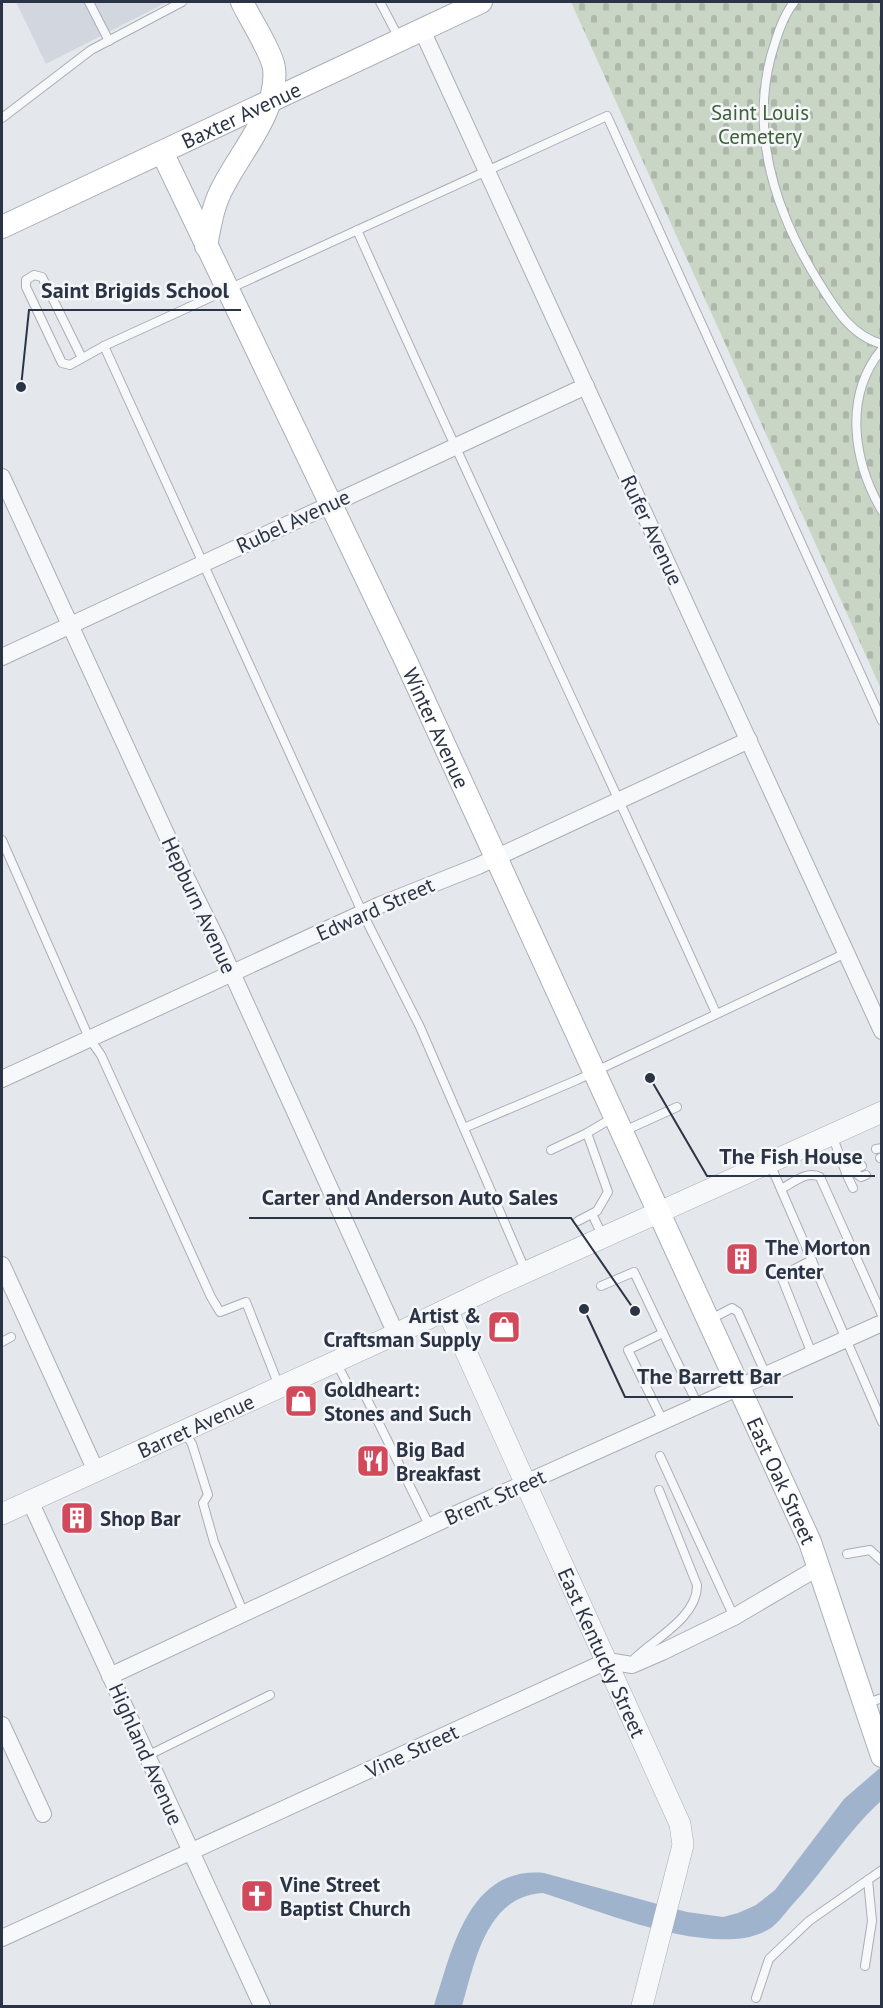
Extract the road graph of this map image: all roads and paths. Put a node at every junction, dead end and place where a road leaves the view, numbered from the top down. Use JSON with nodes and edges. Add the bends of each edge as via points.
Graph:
{"nodes":[{"id":1,"x":89,"y":2,"type":"edge"},
{"id":2,"x":182,"y":2,"type":"edge"},
{"id":3,"x":242,"y":2,"type":"edge"},
{"id":4,"x":380,"y":2,"type":"edge"},
{"id":5,"x":481,"y":2,"type":"edge"},
{"id":6,"x":794,"y":2,"type":"edge"},
{"id":7,"x":422,"y":30,"type":"junction"},
{"id":8,"x":400,"y":40,"type":"junction"},
{"id":9,"x":109,"y":41,"type":"junction"},
{"id":10,"x":269,"y":103,"type":"junction"},
{"id":11,"x":2,"y":118,"type":"edge"},
{"id":12,"x":162,"y":152,"type":"junction"},
{"id":13,"x":487,"y":171,"type":"junction"},
{"id":14,"x":2,"y":227,"type":"edge"},
{"id":15,"x":357,"y":230,"type":"junction"},
{"id":16,"x":206,"y":246,"type":"junction"},
{"id":17,"x":226,"y":290,"type":"junction"},
{"id":18,"x":882,"y":344,"type":"edge"},
{"id":19,"x":104,"y":346,"type":"junction"},
{"id":20,"x":882,"y":349,"type":"edge"},
{"id":21,"x":82,"y":358,"type":"junction"},
{"id":22,"x":586,"y":386,"type":"junction"},
{"id":23,"x":454,"y":447,"type":"junction"},
{"id":24,"x":2,"y":477,"type":"edge"},
{"id":25,"x":329,"y":504,"type":"junction"},
{"id":26,"x":882,"y":511,"type":"edge"},
{"id":27,"x":202,"y":563,"type":"junction"},
{"id":28,"x":69,"y":625,"type":"junction"},
{"id":29,"x":2,"y":657,"type":"edge"},
{"id":30,"x":882,"y":721,"type":"edge"},
{"id":31,"x":749,"y":740,"type":"junction"},
{"id":32,"x":620,"y":800,"type":"junction"},
{"id":33,"x":2,"y":840,"type":"edge"},
{"id":34,"x":494,"y":858,"type":"junction"},
{"id":35,"x":363,"y":914,"type":"junction"},
{"id":36,"x":846,"y":952,"type":"junction"},
{"id":37,"x":232,"y":974,"type":"junction"},
{"id":38,"x":716,"y":1013,"type":"junction"},
{"id":39,"x":882,"y":1031,"type":"edge"},
{"id":40,"x":89,"y":1038,"type":"junction"},
{"id":41,"x":593,"y":1071,"type":"junction"},
{"id":42,"x":2,"y":1079,"type":"edge"},
{"id":43,"x":677,"y":1107,"type":"dead end"},
{"id":44,"x":879,"y":1117,"type":"edge"},
{"id":45,"x":618,"y":1124,"type":"junction"},
{"id":46,"x":464,"y":1128,"type":"junction"},
{"id":47,"x":587,"y":1133,"type":"junction"},
{"id":48,"x":832,"y":1135,"type":"junction"},
{"id":49,"x":551,"y":1150,"type":"dead end"},
{"id":50,"x":858,"y":1157,"type":"dead end"},
{"id":51,"x":770,"y":1162,"type":"junction"},
{"id":52,"x":862,"y":1166,"type":"dead end"},
{"id":53,"x":849,"y":1172,"type":"junction"},
{"id":54,"x":866,"y":1175,"type":"dead end"},
{"id":55,"x":853,"y":1188,"type":"dead end"},
{"id":56,"x":781,"y":1189,"type":"junction"},
{"id":57,"x":657,"y":1213,"type":"junction"},
{"id":58,"x":592,"y":1214,"type":"junction"},
{"id":59,"x":578,"y":1221,"type":"dead end"},
{"id":60,"x":603,"y":1238,"type":"junction"},
{"id":61,"x":812,"y":1260,"type":"junction"},
{"id":62,"x":2,"y":1265,"type":"edge"},
{"id":63,"x":526,"y":1272,"type":"junction"},
{"id":64,"x":601,"y":1286,"type":"dead end"},
{"id":65,"x":447,"y":1310,"type":"junction"},
{"id":66,"x":882,"y":1315,"type":"edge"},
{"id":67,"x":707,"y":1321,"type":"junction"},
{"id":68,"x":882,"y":1323,"type":"edge"},
{"id":69,"x":663,"y":1333,"type":"junction"},
{"id":70,"x":396,"y":1334,"type":"junction"},
{"id":71,"x":11,"y":1337,"type":"dead end"},
{"id":72,"x":847,"y":1338,"type":"junction"},
{"id":73,"x":2,"y":1342,"type":"edge"},
{"id":74,"x":812,"y":1354,"type":"junction"},
{"id":75,"x":336,"y":1361,"type":"junction"},
{"id":76,"x":766,"y":1375,"type":"junction"},
{"id":77,"x":279,"y":1387,"type":"junction"},
{"id":78,"x":738,"y":1387,"type":"junction"},
{"id":79,"x":698,"y":1405,"type":"junction"},
{"id":80,"x":663,"y":1421,"type":"junction"},
{"id":81,"x":882,"y":1422,"type":"edge"},
{"id":82,"x":184,"y":1431,"type":"junction"},
{"id":83,"x":660,"y":1456,"type":"dead end"},
{"id":84,"x":96,"y":1471,"type":"junction"},
{"id":85,"x":526,"y":1485,"type":"junction"},
{"id":86,"x":659,"y":1490,"type":"dead end"},
{"id":87,"x":30,"y":1501,"type":"junction"},
{"id":88,"x":2,"y":1514,"type":"edge"},
{"id":89,"x":430,"y":1527,"type":"junction"},
{"id":90,"x":847,"y":1554,"type":"dead end"},
{"id":91,"x":882,"y":1561,"type":"edge"},
{"id":92,"x":819,"y":1567,"type":"junction"},
{"id":93,"x":244,"y":1614,"type":"junction"},
{"id":94,"x":734,"y":1617,"type":"junction"},
{"id":95,"x":618,"y":1663,"type":"junction"},
{"id":96,"x":111,"y":1676,"type":"junction"},
{"id":97,"x":270,"y":1695,"type":"dead end"},
{"id":98,"x":873,"y":1701,"type":"edge"},
{"id":99,"x":2,"y":1725,"type":"edge"},
{"id":100,"x":880,"y":1752,"type":"edge"},
{"id":101,"x":147,"y":1756,"type":"junction"},
{"id":102,"x":43,"y":1815,"type":"dead end"},
{"id":103,"x":190,"y":1852,"type":"junction"},
{"id":104,"x":882,"y":1870,"type":"edge"},
{"id":105,"x":868,"y":1880,"type":"junction"},
{"id":106,"x":2,"y":1938,"type":"edge"},
{"id":107,"x":866,"y":1966,"type":"dead end"},
{"id":108,"x":756,"y":1998,"type":"dead end"},
{"id":109,"x":258,"y":2005,"type":"edge"},
{"id":110,"x":642,"y":2007,"type":"edge"}],
"edges":[{"from":1,"to":9,"type":"lane"},
{"from":2,"to":9,"type":"lane"},
{"from":3,"to":10,"type":"main road","via":[[274,65]]},
{"from":4,"to":8,"type":"lane"},
{"from":5,"to":7,"type":"main road","name":"Baxter Avenue"},
{"from":6,"to":18,"type":"lane","via":[[779,27],[768,70],[764,136],[771,179],[783,217],[830,300],[860,334]]},
{"from":7,"to":8,"type":"main road","name":"Baxter Avenue"},
{"from":7,"to":13,"type":"street","name":"Rufer Avenue"},
{"from":8,"to":10,"type":"main road","name":"Baxter Avenue"},
{"from":9,"to":11,"type":"lane","via":[[91,50]]},
{"from":10,"to":12,"type":"main road","name":"Baxter Avenue"},
{"from":10,"to":16,"type":"main road","via":[[221,190]]},
{"from":12,"to":14,"type":"main road","name":"Baxter Avenue"},
{"from":12,"to":16,"type":"main road","name":"Winter Avenue"},
{"from":13,"to":15,"type":"lane"},
{"from":13,"to":22,"type":"street","name":"Rufer Avenue"},
{"from":13,"to":30,"type":"lane","via":[[607,116]]},
{"from":15,"to":17,"type":"lane"},
{"from":15,"to":23,"type":"lane"},
{"from":16,"to":17,"type":"main road","name":"Winter Avenue"},
{"from":17,"to":19,"type":"lane"},
{"from":17,"to":25,"type":"main road","name":"Winter Avenue"},
{"from":19,"to":21,"type":"lane"},
{"from":19,"to":27,"type":"lane"},
{"from":20,"to":26,"type":"lane","via":[[863,379],[856,419],[862,472]]},
{"from":21,"to":21,"type":"lane","via":[[70,365],[62,363],[26,280],[34,275],[42,277]]},
{"from":22,"to":23,"type":"street","name":"Rubel Avenue"},
{"from":22,"to":31,"type":"street","name":"Rufer Avenue"},
{"from":23,"to":25,"type":"street","name":"Rubel Avenue"},
{"from":23,"to":32,"type":"lane"},
{"from":24,"to":28,"type":"street","name":"Hepburn Avenue"},
{"from":25,"to":27,"type":"street","name":"Rubel Avenue"},
{"from":25,"to":34,"type":"main road","name":"Winter Avenue","via":[[405,659]]},
{"from":27,"to":28,"type":"street","name":"Rubel Avenue"},
{"from":27,"to":35,"type":"lane"},
{"from":28,"to":29,"type":"street","name":"Rubel Avenue"},
{"from":28,"to":37,"type":"street","name":"Hepburn Avenue"},
{"from":31,"to":32,"type":"street","name":"Edward Street"},
{"from":31,"to":36,"type":"street","name":"Rufer Avenue"},
{"from":32,"to":34,"type":"street","name":"Edward Street"},
{"from":32,"to":38,"type":"lane"},
{"from":33,"to":40,"type":"lane"},
{"from":34,"to":35,"type":"street","name":"Edward Street"},
{"from":34,"to":41,"type":"main road","name":"Winter Avenue"},
{"from":35,"to":37,"type":"street","name":"Edward Street"},
{"from":35,"to":46,"type":"lane","via":[[420,1027]]},
{"from":36,"to":38,"type":"lane"},
{"from":36,"to":39,"type":"street","name":"Rufer Avenue"},
{"from":37,"to":40,"type":"street","name":"Edward Street"},
{"from":37,"to":70,"type":"street","name":"Hepburn Avenue"},
{"from":38,"to":41,"type":"lane"},
{"from":40,"to":42,"type":"street","name":"Edward Street"},
{"from":40,"to":77,"type":"lane","via":[[101,1055],[211,1298],[220,1312],[246,1302]]},
{"from":41,"to":45,"type":"main road","name":"Winter Avenue"},
{"from":41,"to":46,"type":"lane"},
{"from":43,"to":45,"type":"lane"},
{"from":44,"to":48,"type":"street","name":"Barret Avenue"},
{"from":45,"to":47,"type":"lane"},
{"from":45,"to":57,"type":"main road","name":"Winter Avenue"},
{"from":46,"to":63,"type":"lane"},
{"from":47,"to":49,"type":"lane"},
{"from":47,"to":58,"type":"lane","via":[[609,1192]]},
{"from":48,"to":51,"type":"street","name":"Barret Avenue"},
{"from":48,"to":53,"type":"lane"},
{"from":50,"to":53,"type":"lane","via":[[853,1159]]},
{"from":51,"to":56,"type":"lane"},
{"from":51,"to":57,"type":"street","name":"Barret Avenue"},
{"from":52,"to":53,"type":"lane"},
{"from":53,"to":54,"type":"lane"},
{"from":53,"to":55,"type":"lane"},
{"from":56,"to":61,"type":"lane"},
{"from":56,"to":66,"type":"lane","via":[[804,1176],[820,1177]]},
{"from":57,"to":60,"type":"street","name":"Barret Avenue"},
{"from":57,"to":67,"type":"main road","name":"East Oak Street"},
{"from":58,"to":59,"type":"lane"},
{"from":58,"to":60,"type":"lane"},
{"from":60,"to":63,"type":"street","name":"Barret Avenue"},
{"from":61,"to":72,"type":"lane"},
{"from":61,"to":74,"type":"lane","via":[[781,1276]]},
{"from":62,"to":84,"type":"street"},
{"from":63,"to":65,"type":"street","name":"Barret Avenue"},
{"from":64,"to":69,"type":"lane","via":[[634,1272]]},
{"from":65,"to":70,"type":"street","name":"Barret Avenue"},
{"from":65,"to":85,"type":"street","name":"East Kentucky Street"},
{"from":67,"to":76,"type":"lane","via":[[732,1308],[738,1312]]},
{"from":67,"to":78,"type":"main road","name":"East Oak Street"},
{"from":68,"to":72,"type":"street","name":"Brent Street"},
{"from":69,"to":79,"type":"lane"},
{"from":69,"to":80,"type":"lane","via":[[628,1350]]},
{"from":70,"to":75,"type":"street","name":"Barret Avenue"},
{"from":71,"to":73,"type":"lane"},
{"from":72,"to":74,"type":"street","name":"Brent Street"},
{"from":72,"to":81,"type":"lane"},
{"from":74,"to":76,"type":"street","name":"Brent Street"},
{"from":75,"to":77,"type":"street","name":"Barret Avenue"},
{"from":75,"to":89,"type":"lane","via":[[353,1395],[362,1389]]},
{"from":76,"to":78,"type":"street","name":"Brent Street"},
{"from":77,"to":82,"type":"street","name":"Barret Avenue"},
{"from":78,"to":79,"type":"street","name":"Brent Street"},
{"from":78,"to":92,"type":"main road","name":"East Oak Street"},
{"from":79,"to":80,"type":"street","name":"Brent Street"},
{"from":80,"to":85,"type":"street","name":"Brent Street"},
{"from":82,"to":84,"type":"street","name":"Barret Avenue"},
{"from":82,"to":93,"type":"lane","via":[[208,1495],[203,1503],[214,1542]]},
{"from":83,"to":94,"type":"lane"},
{"from":84,"to":87,"type":"street","name":"Barret Avenue"},
{"from":85,"to":89,"type":"street","name":"Brent Street"},
{"from":85,"to":95,"type":"street","name":"East Kentucky Street"},
{"from":86,"to":95,"type":"lane","via":[[697,1586],[698,1598],[688,1612]]},
{"from":87,"to":88,"type":"street","name":"Barret Avenue"},
{"from":87,"to":96,"type":"street","name":"Highland Avenue"},
{"from":89,"to":93,"type":"street","name":"Brent Street"},
{"from":90,"to":91,"type":"lane","via":[[870,1550]]},
{"from":92,"to":94,"type":"street","name":"Vine Street"},
{"from":92,"to":98,"type":"main road","name":"East Oak Street"},
{"from":93,"to":96,"type":"street","name":"Brent Street"},
{"from":94,"to":95,"type":"street","name":"Vine Street","via":[[662,1652]]},
{"from":95,"to":103,"type":"street","name":"Vine Street"},
{"from":95,"to":110,"type":"street","name":"East Kentucky Street","via":[[680,1824],[683,1845]]},
{"from":96,"to":101,"type":"street","name":"Highland Avenue"},
{"from":97,"to":101,"type":"lane"},
{"from":98,"to":100,"type":"main road","name":"East Oak Street"},
{"from":99,"to":102,"type":"street"},
{"from":101,"to":103,"type":"street","name":"Highland Avenue"},
{"from":103,"to":106,"type":"street","name":"Vine Street"},
{"from":103,"to":109,"type":"street","name":"Highland Avenue"},
{"from":104,"to":105,"type":"lane"},
{"from":105,"to":107,"type":"lane","via":[[872,1921]]},
{"from":105,"to":108,"type":"lane","via":[[809,1921],[769,1959]]}]}
